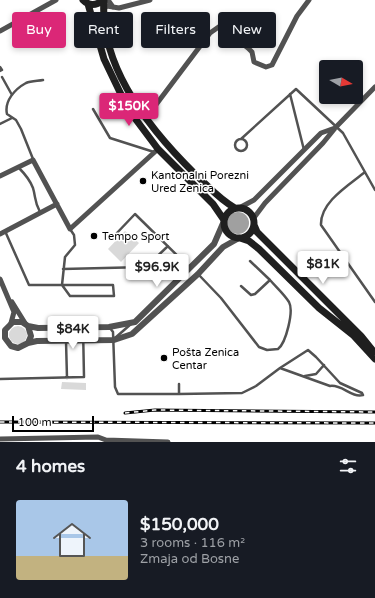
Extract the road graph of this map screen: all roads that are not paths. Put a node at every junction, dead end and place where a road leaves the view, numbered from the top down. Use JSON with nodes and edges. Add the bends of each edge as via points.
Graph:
{"nodes":[{"id":1,"x":56,"y":0,"type":"edge"},
{"id":2,"x":103,"y":0,"type":"edge"},
{"id":3,"x":108,"y":0,"type":"edge"},
{"id":4,"x":150,"y":0,"type":"edge"},
{"id":5,"x":309,"y":0,"type":"edge"},
{"id":6,"x":83,"y":1,"type":"edge"},
{"id":7,"x":113,"y":7,"type":"junction"},
{"id":8,"x":103,"y":10,"type":"junction"},
{"id":9,"x":0,"y":31,"type":"edge"},
{"id":10,"x":0,"y":66,"type":"edge"},
{"id":11,"x":0,"y":71,"type":"edge"},
{"id":12,"x":2,"y":77,"type":"dead end"},
{"id":13,"x":42,"y":80,"type":"dead end"},
{"id":14,"x":375,"y":87,"type":"edge"},
{"id":15,"x":290,"y":94,"type":"junction"},
{"id":16,"x":12,"y":95,"type":"junction"},
{"id":17,"x":93,"y":109,"type":"dead end"},
{"id":18,"x":144,"y":116,"type":"junction"},
{"id":19,"x":12,"y":118,"type":"junction"},
{"id":20,"x":0,"y":124,"type":"edge"},
{"id":21,"x":336,"y":127,"type":"junction"},
{"id":22,"x":241,"y":139,"type":"junction"},
{"id":23,"x":305,"y":150,"type":"junction"},
{"id":24,"x":156,"y":151,"type":"junction"},
{"id":25,"x":33,"y":160,"type":"junction"},
{"id":26,"x":18,"y":167,"type":"junction"},
{"id":27,"x":365,"y":172,"type":"junction"},
{"id":28,"x":0,"y":176,"type":"edge"},
{"id":29,"x":375,"y":190,"type":"edge"},
{"id":30,"x":57,"y":204,"type":"junction"},
{"id":31,"x":237,"y":208,"type":"junction"},
{"id":32,"x":40,"y":212,"type":"junction"},
{"id":33,"x":224,"y":220,"type":"junction"},
{"id":34,"x":254,"y":222,"type":"junction"},
{"id":35,"x":70,"y":229,"type":"junction"},
{"id":36,"x":5,"y":231,"type":"junction"},
{"id":37,"x":0,"y":234,"type":"edge"},
{"id":38,"x":115,"y":235,"type":"dead end"},
{"id":39,"x":239,"y":238,"type":"junction"},
{"id":40,"x":168,"y":246,"type":"junction"},
{"id":41,"x":250,"y":261,"type":"dead end"},
{"id":42,"x":190,"y":267,"type":"junction"},
{"id":43,"x":63,"y":269,"type":"junction"},
{"id":44,"x":198,"y":274,"type":"junction"},
{"id":45,"x":0,"y":280,"type":"edge"},
{"id":46,"x":270,"y":280,"type":"junction"},
{"id":47,"x":62,"y":285,"type":"junction"},
{"id":48,"x":241,"y":286,"type":"dead end"},
{"id":49,"x":7,"y":295,"type":"junction"},
{"id":50,"x":375,"y":302,"type":"edge"},
{"id":51,"x":135,"y":322,"type":"junction"},
{"id":52,"x":27,"y":324,"type":"junction"},
{"id":53,"x":9,"y":325,"type":"junction"},
{"id":54,"x":0,"y":327,"type":"edge"},
{"id":55,"x":83,"y":327,"type":"junction"},
{"id":56,"x":109,"y":327,"type":"junction"},
{"id":57,"x":83,"y":340,"type":"junction"},
{"id":58,"x":114,"y":340,"type":"junction"},
{"id":59,"x":3,"y":341,"type":"edge"},
{"id":60,"x":66,"y":341,"type":"junction"},
{"id":61,"x":28,"y":343,"type":"junction"},
{"id":62,"x":375,"y":354,"type":"edge"},
{"id":63,"x":375,"y":359,"type":"edge"},
{"id":64,"x":324,"y":365,"type":"junction"},
{"id":65,"x":280,"y":368,"type":"junction"},
{"id":66,"x":302,"y":376,"type":"junction"},
{"id":67,"x":67,"y":378,"type":"junction"},
{"id":68,"x":0,"y":379,"type":"edge"},
{"id":69,"x":179,"y":384,"type":"dead end"},
{"id":70,"x":179,"y":394,"type":"junction"},
{"id":71,"x":0,"y":439,"type":"edge"},
{"id":72,"x":20,"y":440,"type":"edge"},
{"id":73,"x":46,"y":440,"type":"edge"},
{"id":74,"x":114,"y":441,"type":"edge"},
{"id":75,"x":168,"y":442,"type":"edge"}],
"edges":[{"from":1,"to":9,"type":"street"},
{"from":2,"to":6,"type":"main road","via":[[95,5]]},
{"from":2,"to":8,"type":"main road"},
{"from":3,"to":7,"type":"street"},
{"from":4,"to":7,"type":"street","via":[[119,8]]},
{"from":5,"to":18,"type":"street","via":[[297,16],[272,65],[266,67],[254,62],[252,52],[220,26],[210,33],[155,106]]},
{"from":6,"to":24,"type":"main road","via":[[112,77],[128,109]]},
{"from":7,"to":8,"type":"street","via":[[106,6]]},
{"from":8,"to":18,"type":"main road","via":[[107,38],[120,73]]},
{"from":10,"to":11,"type":"lane"},
{"from":12,"to":16,"type":"lane"},
{"from":13,"to":16,"type":"lane","via":[[27,82]]},
{"from":14,"to":21,"type":"street"},
{"from":15,"to":21,"type":"lane","via":[[296,89]]},
{"from":15,"to":22,"type":"lane"},
{"from":15,"to":23,"type":"lane"},
{"from":16,"to":19,"type":"lane","via":[[6,104],[6,110]]},
{"from":17,"to":24,"type":"lane","via":[[110,138]]},
{"from":18,"to":31,"type":"main road","via":[[170,150],[220,197]]},
{"from":19,"to":20,"type":"lane"},
{"from":19,"to":25,"type":"lane","via":[[21,129]]},
{"from":21,"to":23,"type":"street","via":[[321,133]]},
{"from":21,"to":27,"type":"lane"},
{"from":21,"to":34,"type":"street","via":[[264,203]]},
{"from":22,"to":22,"type":"lane","via":[[247,144],[241,152],[235,145],[236,141]]},
{"from":23,"to":31,"type":"street","via":[[254,200]]},
{"from":24,"to":33,"type":"main road","via":[[213,204]]},
{"from":24,"to":35,"type":"street"},
{"from":25,"to":26,"type":"street"},
{"from":25,"to":30,"type":"street"},
{"from":26,"to":28,"type":"street"},
{"from":26,"to":32,"type":"lane","via":[[28,177],[34,190],[34,202]]},
{"from":27,"to":29,"type":"lane"},
{"from":27,"to":50,"type":"lane","via":[[330,201],[320,218],[320,225]]},
{"from":30,"to":32,"type":"street"},
{"from":30,"to":35,"type":"street"},
{"from":31,"to":33,"type":"main road","via":[[228,212]]},
{"from":31,"to":34,"type":"main road","via":[[248,211]]},
{"from":32,"to":36,"type":"street"},
{"from":33,"to":39,"type":"main road","via":[[226,231]]},
{"from":33,"to":42,"type":"street","via":[[217,241]]},
{"from":34,"to":39,"type":"main road","via":[[250,232]]},
{"from":34,"to":62,"type":"main road","via":[[257,232],[353,327]]},
{"from":35,"to":43,"type":"lane","via":[[74,235],[75,245],[65,257]]},
{"from":36,"to":37,"type":"street"},
{"from":36,"to":47,"type":"lane","via":[[29,286]]},
{"from":38,"to":40,"type":"lane","via":[[135,214]]},
{"from":39,"to":44,"type":"street","via":[[223,247]]},
{"from":39,"to":63,"type":"main road","via":[[249,241],[259,249]]},
{"from":40,"to":42,"type":"lane"},
{"from":40,"to":43,"type":"lane","via":[[146,267]]},
{"from":41,"to":46,"type":"lane"},
{"from":42,"to":51,"type":"street"},
{"from":43,"to":47,"type":"lane"},
{"from":44,"to":46,"type":"lane","via":[[222,298],[259,347],[267,350],[282,346],[286,339],[292,308]]},
{"from":44,"to":58,"type":"street","via":[[142,327],[132,334]]},
{"from":45,"to":49,"type":"street"},
{"from":46,"to":48,"type":"lane","via":[[251,295]]},
{"from":47,"to":47,"type":"lane","via":[[70,296],[114,296],[113,285]]},
{"from":49,"to":52,"type":"street"},
{"from":49,"to":53,"type":"street","via":[[14,312]]},
{"from":51,"to":56,"type":"street"},
{"from":51,"to":58,"type":"lane"},
{"from":52,"to":53,"type":"street","via":[[18,321]]},
{"from":52,"to":55,"type":"street","via":[[38,328]]},
{"from":52,"to":61,"type":"street","via":[[31,336]]},
{"from":53,"to":54,"type":"street"},
{"from":53,"to":59,"type":"street"},
{"from":55,"to":56,"type":"street"},
{"from":55,"to":57,"type":"lane"},
{"from":56,"to":58,"type":"lane"},
{"from":57,"to":58,"type":"street"},
{"from":57,"to":60,"type":"street"},
{"from":57,"to":67,"type":"lane","via":[[84,377]]},
{"from":58,"to":70,"type":"lane","via":[[115,387],[118,394]]},
{"from":59,"to":61,"type":"street","via":[[15,348],[22,348]]},
{"from":60,"to":61,"type":"street"},
{"from":60,"to":67,"type":"lane"},
{"from":64,"to":65,"type":"lane","via":[[308,350]]},
{"from":64,"to":66,"type":"lane","via":[[316,374]]},
{"from":64,"to":66,"type":"lane","via":[[340,383],[363,394],[355,394],[336,385],[330,386]]},
{"from":65,"to":66,"type":"lane"},
{"from":65,"to":70,"type":"lane","via":[[242,393]]},
{"from":67,"to":68,"type":"lane"},
{"from":69,"to":70,"type":"lane"},
{"from":71,"to":72,"type":"street"},
{"from":72,"to":73,"type":"street"},
{"from":73,"to":74,"type":"street","via":[[98,437]]},
{"from":74,"to":75,"type":"street"}]}
